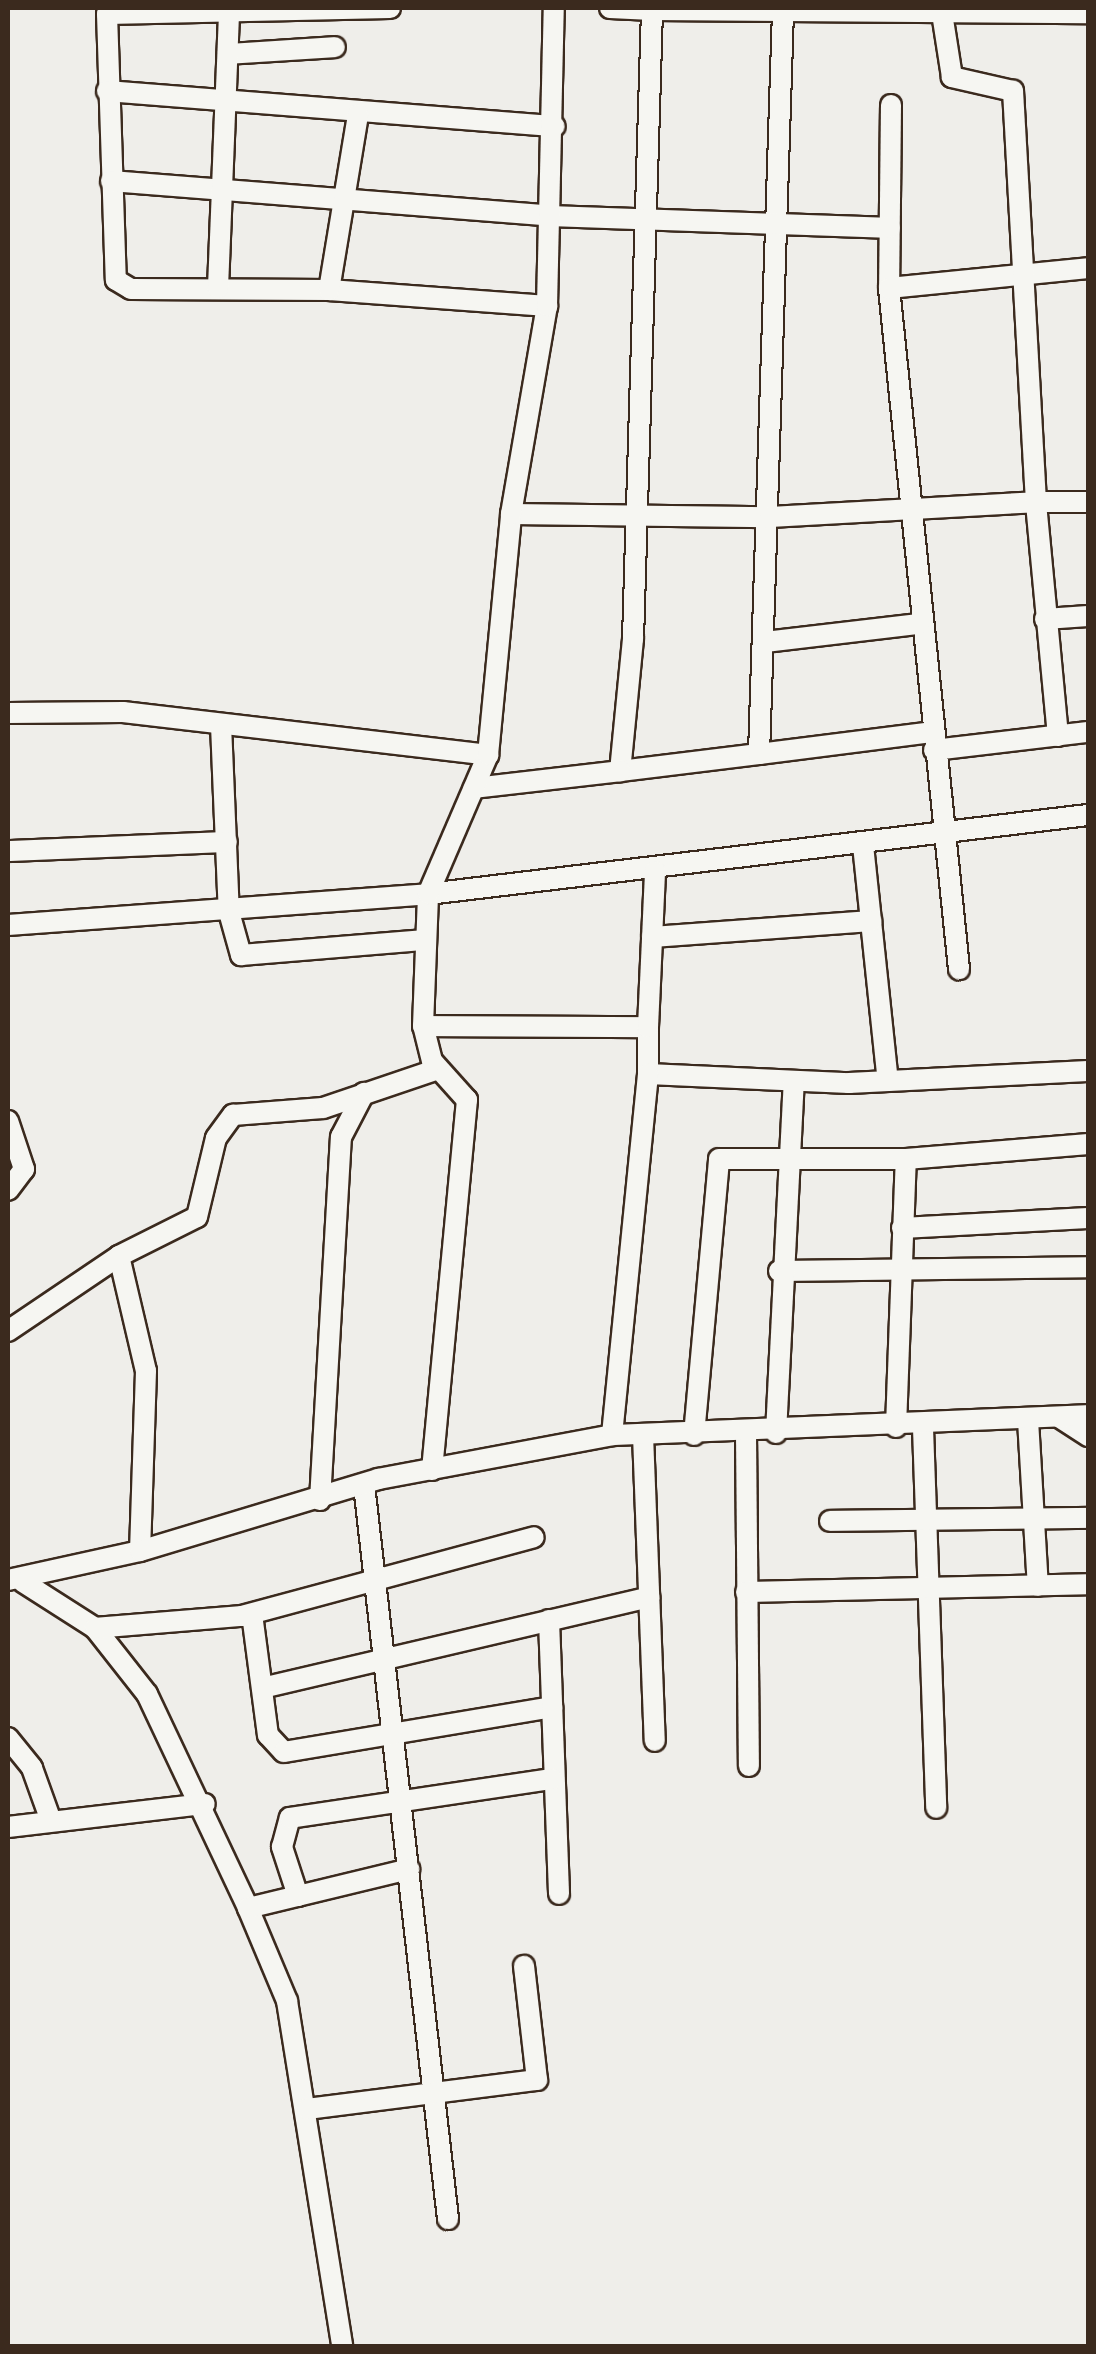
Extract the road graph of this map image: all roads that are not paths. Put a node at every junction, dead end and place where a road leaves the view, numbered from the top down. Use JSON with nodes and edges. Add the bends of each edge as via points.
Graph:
{"nodes":[{"id":1,"x":390,"y":8,"type":"edge"},
{"id":2,"x":554,"y":8,"type":"edge"},
{"id":3,"x":610,"y":8,"type":"edge"},
{"id":4,"x":228,"y":10,"type":"junction"},
{"id":5,"x":652,"y":10,"type":"edge"},
{"id":6,"x":883,"y":10,"type":"edge"},
{"id":7,"x":783,"y":11,"type":"junction"},
{"id":8,"x":969,"y":11,"type":"edge"},
{"id":9,"x":1088,"y":13,"type":"edge"},
{"id":10,"x":942,"y":14,"type":"junction"},
{"id":11,"x":335,"y":47,"type":"dead end"},
{"id":12,"x":228,"y":54,"type":"junction"},
{"id":13,"x":107,"y":91,"type":"junction"},
{"id":14,"x":227,"y":100,"type":"junction"},
{"id":15,"x":891,"y":105,"type":"dead end"},
{"id":16,"x":358,"y":114,"type":"junction"},
{"id":17,"x":555,"y":126,"type":"junction"},
{"id":18,"x":111,"y":181,"type":"junction"},
{"id":19,"x":225,"y":188,"type":"junction"},
{"id":20,"x":348,"y":200,"type":"junction"},
{"id":21,"x":552,"y":216,"type":"junction"},
{"id":22,"x":645,"y":221,"type":"junction"},
{"id":23,"x":776,"y":224,"type":"junction"},
{"id":24,"x":890,"y":228,"type":"junction"},
{"id":25,"x":1088,"y":268,"type":"edge"},
{"id":26,"x":1022,"y":274,"type":"junction"},
{"id":27,"x":218,"y":288,"type":"junction"},
{"id":28,"x":890,"y":288,"type":"junction"},
{"id":29,"x":329,"y":290,"type":"junction"},
{"id":30,"x":547,"y":306,"type":"junction"},
{"id":31,"x":1036,"y":502,"type":"junction"},
{"id":32,"x":1088,"y":502,"type":"edge"},
{"id":33,"x":908,"y":504,"type":"junction"},
{"id":34,"x":511,"y":514,"type":"junction"},
{"id":35,"x":770,"y":517,"type":"junction"},
{"id":36,"x":634,"y":518,"type":"junction"},
{"id":37,"x":1088,"y":616,"type":"edge"},
{"id":38,"x":1045,"y":619,"type":"junction"},
{"id":39,"x":919,"y":624,"type":"junction"},
{"id":40,"x":765,"y":642,"type":"junction"},
{"id":41,"x":8,"y":713,"type":"edge"},
{"id":42,"x":221,"y":725,"type":"junction"},
{"id":43,"x":1088,"y":732,"type":"edge"},
{"id":44,"x":1058,"y":736,"type":"junction"},
{"id":45,"x":933,"y":741,"type":"junction"},
{"id":46,"x":759,"y":754,"type":"junction"},
{"id":47,"x":488,"y":755,"type":"junction"},
{"id":48,"x":620,"y":771,"type":"junction"},
{"id":49,"x":474,"y":788,"type":"junction"},
{"id":50,"x":1088,"y":816,"type":"edge"},
{"id":51,"x":942,"y":834,"type":"junction"},
{"id":52,"x":227,"y":842,"type":"junction"},
{"id":53,"x":863,"y":845,"type":"junction"},
{"id":54,"x":8,"y":851,"type":"edge"},
{"id":55,"x":656,"y":870,"type":"junction"},
{"id":56,"x":428,"y":894,"type":"junction"},
{"id":57,"x":229,"y":912,"type":"junction"},
{"id":58,"x":871,"y":921,"type":"junction"},
{"id":59,"x":8,"y":925,"type":"edge"},
{"id":60,"x":652,"y":937,"type":"junction"},
{"id":61,"x":425,"y":940,"type":"junction"},
{"id":62,"x":959,"y":969,"type":"dead end"},
{"id":63,"x":423,"y":1026,"type":"junction"},
{"id":64,"x":648,"y":1027,"type":"junction"},
{"id":65,"x":438,"y":1069,"type":"junction"},
{"id":66,"x":1088,"y":1069,"type":"edge"},
{"id":67,"x":648,"y":1074,"type":"junction"},
{"id":68,"x":794,"y":1081,"type":"junction"},
{"id":69,"x":888,"y":1081,"type":"junction"},
{"id":70,"x":365,"y":1092,"type":"junction"},
{"id":71,"x":8,"y":1121,"type":"edge"},
{"id":72,"x":1088,"y":1144,"type":"edge"},
{"id":73,"x":906,"y":1159,"type":"junction"},
{"id":74,"x":790,"y":1162,"type":"junction"},
{"id":75,"x":8,"y":1190,"type":"edge"},
{"id":76,"x":1088,"y":1218,"type":"edge"},
{"id":77,"x":902,"y":1228,"type":"junction"},
{"id":78,"x":119,"y":1256,"type":"junction"},
{"id":79,"x":1088,"y":1266,"type":"edge"},
{"id":80,"x":900,"y":1267,"type":"junction"},
{"id":81,"x":779,"y":1271,"type":"junction"},
{"id":82,"x":8,"y":1331,"type":"edge"},
{"id":83,"x":1088,"y":1415,"type":"edge"},
{"id":84,"x":1060,"y":1417,"type":"junction"},
{"id":85,"x":1028,"y":1420,"type":"junction"},
{"id":86,"x":896,"y":1427,"type":"junction"},
{"id":87,"x":923,"y":1428,"type":"junction"},
{"id":88,"x":746,"y":1433,"type":"junction"},
{"id":89,"x":776,"y":1433,"type":"junction"},
{"id":90,"x":694,"y":1434,"type":"junction"},
{"id":91,"x":612,"y":1435,"type":"junction"},
{"id":92,"x":643,"y":1435,"type":"junction"},
{"id":93,"x":1088,"y":1436,"type":"edge"},
{"id":94,"x":432,"y":1470,"type":"junction"},
{"id":95,"x":364,"y":1485,"type":"junction"},
{"id":96,"x":320,"y":1500,"type":"junction"},
{"id":97,"x":1088,"y":1518,"type":"edge"},
{"id":98,"x":1032,"y":1519,"type":"junction"},
{"id":99,"x":926,"y":1520,"type":"junction"},
{"id":100,"x":830,"y":1521,"type":"dead end"},
{"id":101,"x":534,"y":1537,"type":"dead end"},
{"id":102,"x":140,"y":1552,"type":"junction"},
{"id":103,"x":15,"y":1581,"type":"edge"},
{"id":104,"x":376,"y":1582,"type":"junction"},
{"id":105,"x":1088,"y":1584,"type":"edge"},
{"id":106,"x":1038,"y":1586,"type":"junction"},
{"id":107,"x":929,"y":1588,"type":"junction"},
{"id":108,"x":746,"y":1592,"type":"junction"},
{"id":109,"x":649,"y":1597,"type":"junction"},
{"id":110,"x":252,"y":1614,"type":"junction"},
{"id":111,"x":549,"y":1620,"type":"junction"},
{"id":112,"x":95,"y":1628,"type":"junction"},
{"id":113,"x":384,"y":1655,"type":"junction"},
{"id":114,"x":262,"y":1688,"type":"junction"},
{"id":115,"x":552,"y":1706,"type":"junction"},
{"id":116,"x":393,"y":1734,"type":"junction"},
{"id":117,"x":8,"y":1738,"type":"edge"},
{"id":118,"x":654,"y":1741,"type":"dead end"},
{"id":119,"x":749,"y":1766,"type":"dead end"},
{"id":120,"x":552,"y":1779,"type":"junction"},
{"id":121,"x":401,"y":1803,"type":"junction"},
{"id":122,"x":205,"y":1804,"type":"junction"},
{"id":123,"x":936,"y":1808,"type":"dead end"},
{"id":124,"x":51,"y":1821,"type":"junction"},
{"id":125,"x":8,"y":1827,"type":"edge"},
{"id":126,"x":409,"y":1869,"type":"junction"},
{"id":127,"x":559,"y":1894,"type":"dead end"},
{"id":128,"x":298,"y":1896,"type":"junction"},
{"id":129,"x":248,"y":1908,"type":"junction"},
{"id":130,"x":524,"y":1966,"type":"dead end"},
{"id":131,"x":434,"y":2094,"type":"junction"},
{"id":132,"x":307,"y":2109,"type":"junction"},
{"id":133,"x":448,"y":2220,"type":"dead end"},
{"id":134,"x":342,"y":2346,"type":"edge"}],
"edges":[{"from":1,"to":4,"type":"street"},
{"from":2,"to":17,"type":"street"},
{"from":3,"to":5,"type":"street"},
{"from":4,"to":12,"type":"street"},
{"from":4,"to":13,"type":"street","via":[[107,14]]},
{"from":5,"to":7,"type":"street"},
{"from":5,"to":22,"type":"street"},
{"from":6,"to":7,"type":"street"},
{"from":6,"to":10,"type":"street"},
{"from":7,"to":23,"type":"street"},
{"from":8,"to":9,"type":"street"},
{"from":8,"to":10,"type":"street"},
{"from":10,"to":26,"type":"street","via":[[952,77],[1012,91]]},
{"from":11,"to":12,"type":"street"},
{"from":12,"to":14,"type":"street"},
{"from":13,"to":14,"type":"street"},
{"from":13,"to":18,"type":"street"},
{"from":14,"to":16,"type":"street"},
{"from":14,"to":19,"type":"street"},
{"from":15,"to":24,"type":"street"},
{"from":16,"to":17,"type":"street"},
{"from":16,"to":20,"type":"street"},
{"from":17,"to":21,"type":"street"},
{"from":18,"to":19,"type":"street"},
{"from":18,"to":27,"type":"street","via":[[120,285]]},
{"from":19,"to":20,"type":"street"},
{"from":19,"to":27,"type":"street"},
{"from":20,"to":21,"type":"street"},
{"from":20,"to":29,"type":"street"},
{"from":21,"to":22,"type":"street"},
{"from":21,"to":30,"type":"street"},
{"from":22,"to":23,"type":"street"},
{"from":22,"to":36,"type":"street"},
{"from":23,"to":24,"type":"street"},
{"from":23,"to":35,"type":"street"},
{"from":24,"to":28,"type":"street"},
{"from":25,"to":26,"type":"street"},
{"from":26,"to":28,"type":"street"},
{"from":26,"to":31,"type":"street"},
{"from":27,"to":29,"type":"street"},
{"from":28,"to":33,"type":"street"},
{"from":29,"to":30,"type":"street"},
{"from":30,"to":34,"type":"street"},
{"from":31,"to":32,"type":"street"},
{"from":31,"to":33,"type":"street"},
{"from":31,"to":38,"type":"street"},
{"from":33,"to":35,"type":"street"},
{"from":33,"to":39,"type":"street"},
{"from":34,"to":36,"type":"street"},
{"from":34,"to":47,"type":"street"},
{"from":35,"to":36,"type":"street"},
{"from":35,"to":40,"type":"street"},
{"from":36,"to":48,"type":"street"},
{"from":37,"to":38,"type":"street"},
{"from":38,"to":44,"type":"street"},
{"from":39,"to":40,"type":"street"},
{"from":39,"to":45,"type":"street"},
{"from":40,"to":46,"type":"street"},
{"from":41,"to":42,"type":"street","via":[[124,712]]},
{"from":42,"to":47,"type":"street"},
{"from":42,"to":52,"type":"street"},
{"from":43,"to":44,"type":"street"},
{"from":44,"to":45,"type":"street"},
{"from":45,"to":46,"type":"street"},
{"from":45,"to":51,"type":"street"},
{"from":46,"to":48,"type":"street"},
{"from":47,"to":49,"type":"street"},
{"from":48,"to":49,"type":"street"},
{"from":49,"to":56,"type":"street"},
{"from":50,"to":51,"type":"street"},
{"from":51,"to":53,"type":"street"},
{"from":51,"to":62,"type":"street"},
{"from":52,"to":54,"type":"street"},
{"from":52,"to":57,"type":"street"},
{"from":53,"to":55,"type":"street"},
{"from":53,"to":58,"type":"street"},
{"from":55,"to":56,"type":"street"},
{"from":55,"to":60,"type":"street"},
{"from":56,"to":57,"type":"street"},
{"from":56,"to":61,"type":"street"},
{"from":57,"to":59,"type":"street"},
{"from":57,"to":61,"type":"street","via":[[233,940],[252,958]]},
{"from":58,"to":60,"type":"street"},
{"from":58,"to":69,"type":"street"},
{"from":60,"to":64,"type":"street"},
{"from":61,"to":63,"type":"street"},
{"from":63,"to":64,"type":"street"},
{"from":63,"to":65,"type":"street"},
{"from":64,"to":67,"type":"street"},
{"from":65,"to":70,"type":"street"},
{"from":65,"to":94,"type":"street","via":[[468,1100]]},
{"from":66,"to":69,"type":"street"},
{"from":67,"to":68,"type":"street"},
{"from":67,"to":91,"type":"street"},
{"from":68,"to":69,"type":"street"},
{"from":68,"to":74,"type":"street"},
{"from":70,"to":78,"type":"street","via":[[323,1108],[233,1115],[216,1138],[197,1217]]},
{"from":70,"to":96,"type":"street","via":[[341,1137]]},
{"from":71,"to":75,"type":"street","via":[[24,1169]]},
{"from":72,"to":73,"type":"street"},
{"from":73,"to":74,"type":"street"},
{"from":73,"to":77,"type":"street"},
{"from":74,"to":81,"type":"street"},
{"from":74,"to":90,"type":"street","via":[[729,1158],[714,1169]]},
{"from":76,"to":77,"type":"street"},
{"from":77,"to":80,"type":"street"},
{"from":78,"to":82,"type":"street"},
{"from":78,"to":102,"type":"street","via":[[146,1371]]},
{"from":79,"to":80,"type":"street"},
{"from":80,"to":81,"type":"street"},
{"from":80,"to":86,"type":"street"},
{"from":81,"to":89,"type":"street"},
{"from":83,"to":84,"type":"street"},
{"from":84,"to":85,"type":"street"},
{"from":84,"to":93,"type":"street"},
{"from":85,"to":87,"type":"street"},
{"from":85,"to":98,"type":"street"},
{"from":86,"to":87,"type":"street"},
{"from":86,"to":89,"type":"street"},
{"from":87,"to":99,"type":"street"},
{"from":88,"to":89,"type":"street"},
{"from":88,"to":90,"type":"street"},
{"from":88,"to":108,"type":"street"},
{"from":90,"to":92,"type":"street"},
{"from":91,"to":92,"type":"street"},
{"from":91,"to":94,"type":"street"},
{"from":92,"to":109,"type":"street"},
{"from":94,"to":95,"type":"street"},
{"from":95,"to":96,"type":"street"},
{"from":95,"to":104,"type":"street"},
{"from":96,"to":102,"type":"street"},
{"from":97,"to":98,"type":"street"},
{"from":98,"to":99,"type":"street"},
{"from":98,"to":106,"type":"street"},
{"from":99,"to":100,"type":"street"},
{"from":99,"to":107,"type":"street"},
{"from":101,"to":104,"type":"street"},
{"from":102,"to":103,"type":"street"},
{"from":103,"to":112,"type":"street"},
{"from":104,"to":110,"type":"street"},
{"from":104,"to":113,"type":"street"},
{"from":105,"to":106,"type":"street"},
{"from":106,"to":107,"type":"street"},
{"from":107,"to":108,"type":"street"},
{"from":107,"to":123,"type":"street"},
{"from":108,"to":119,"type":"street"},
{"from":109,"to":111,"type":"street"},
{"from":109,"to":118,"type":"street"},
{"from":110,"to":112,"type":"street"},
{"from":110,"to":114,"type":"street"},
{"from":111,"to":113,"type":"street"},
{"from":111,"to":115,"type":"street"},
{"from":112,"to":122,"type":"street","via":[[147,1694]]},
{"from":113,"to":114,"type":"street"},
{"from":113,"to":116,"type":"street"},
{"from":114,"to":116,"type":"street","via":[[271,1744],[284,1752]]},
{"from":115,"to":116,"type":"street"},
{"from":115,"to":120,"type":"street"},
{"from":116,"to":121,"type":"street"},
{"from":117,"to":124,"type":"street","via":[[32,1768]]},
{"from":120,"to":121,"type":"street"},
{"from":120,"to":127,"type":"street"},
{"from":121,"to":126,"type":"street"},
{"from":121,"to":128,"type":"street","via":[[290,1818],[282,1847]]},
{"from":122,"to":124,"type":"street"},
{"from":122,"to":129,"type":"street"},
{"from":124,"to":125,"type":"street"},
{"from":126,"to":128,"type":"street"},
{"from":126,"to":131,"type":"street"},
{"from":128,"to":129,"type":"street"},
{"from":129,"to":132,"type":"street","via":[[287,2001]]},
{"from":130,"to":131,"type":"street","via":[[536,2080]]},
{"from":131,"to":132,"type":"street"},
{"from":131,"to":133,"type":"street"},
{"from":132,"to":134,"type":"street"}]}
